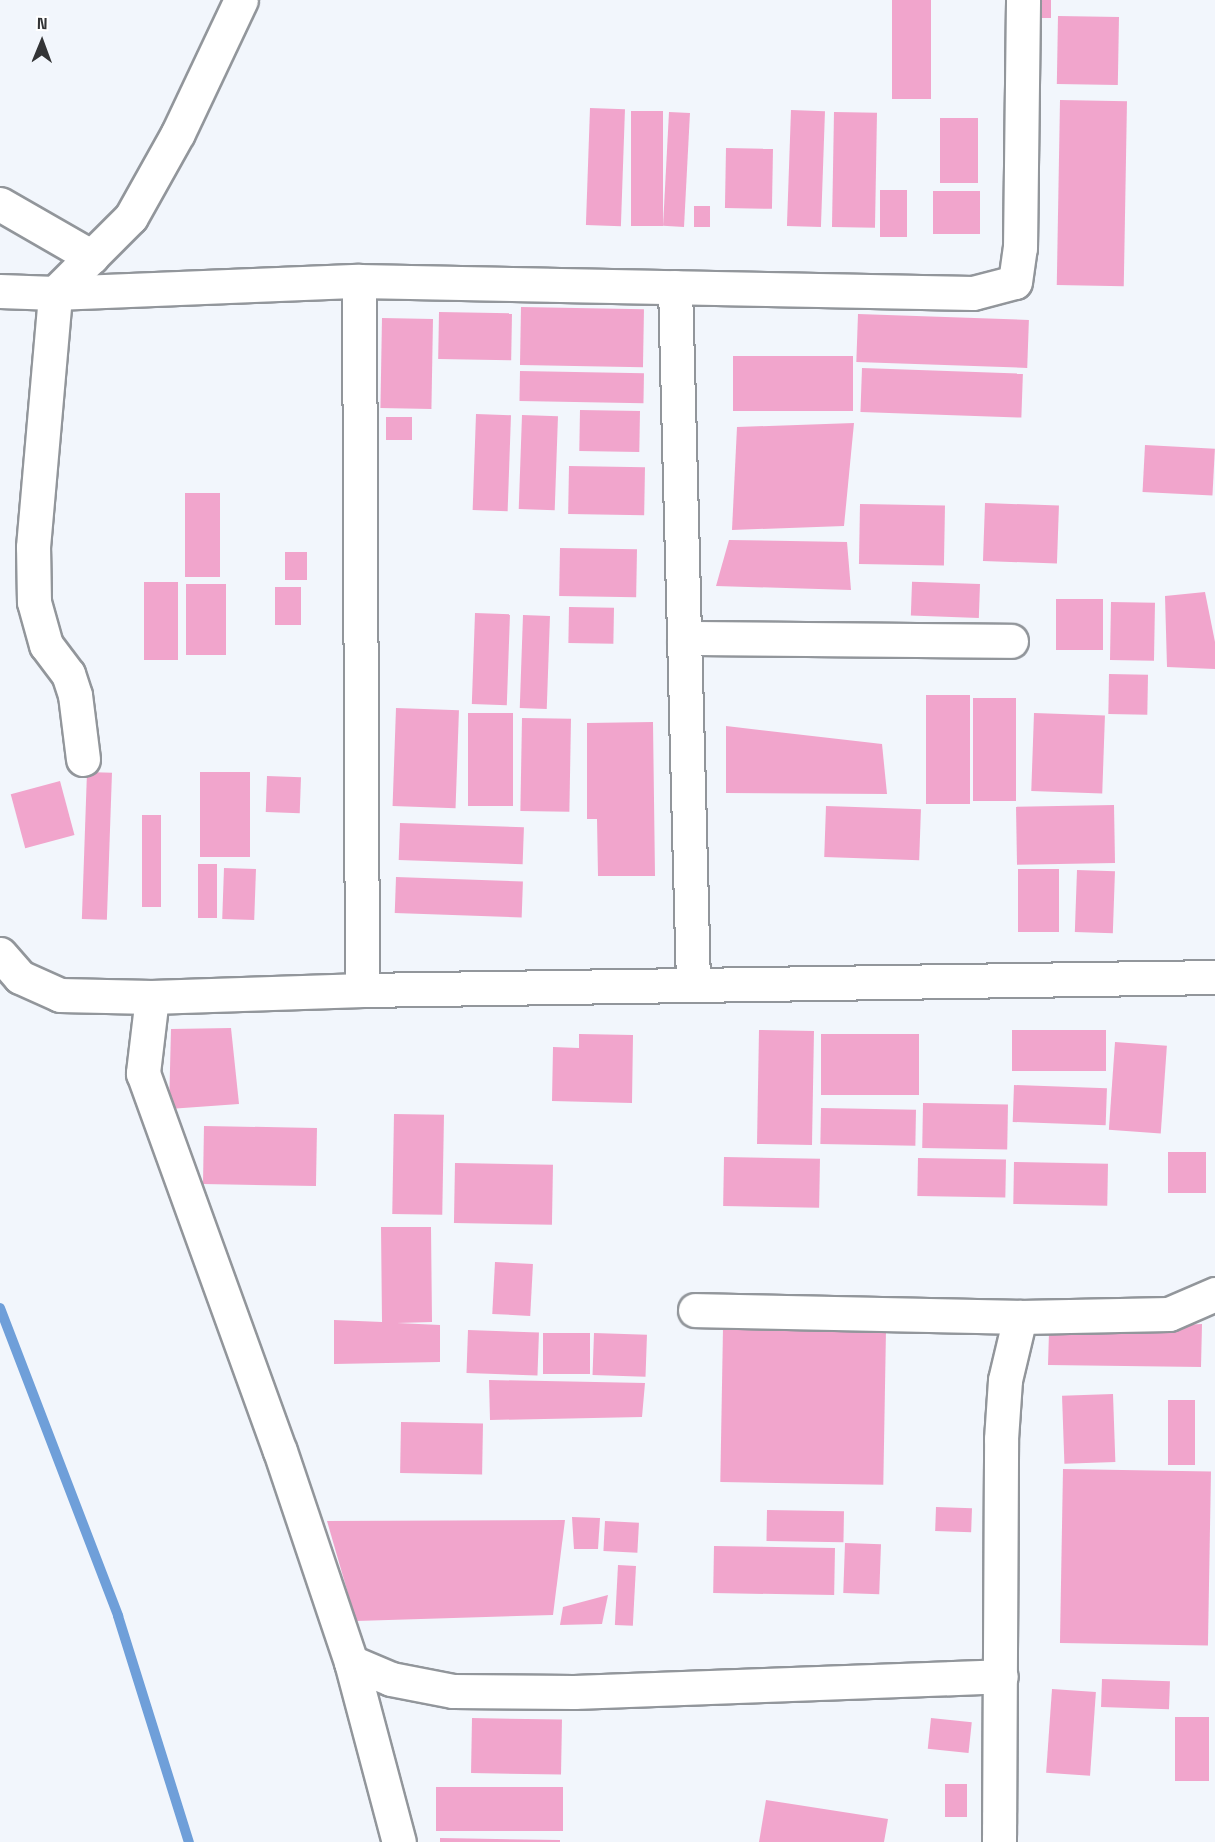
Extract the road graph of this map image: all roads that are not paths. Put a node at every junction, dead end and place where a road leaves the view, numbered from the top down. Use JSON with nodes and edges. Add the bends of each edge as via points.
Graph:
{"nodes":[{"id":1,"x":241,"y":0,"type":"edge"},
{"id":2,"x":1023,"y":0,"type":"edge"},
{"id":3,"x":0,"y":204,"type":"edge"},
{"id":4,"x":92,"y":257,"type":"junction"},
{"id":5,"x":359,"y":280,"type":"junction"},
{"id":6,"x":675,"y":287,"type":"junction"},
{"id":7,"x":0,"y":291,"type":"edge"},
{"id":8,"x":55,"y":293,"type":"junction"},
{"id":9,"x":684,"y":638,"type":"junction"},
{"id":10,"x":1011,"y":640,"type":"dead end"},
{"id":11,"x":82,"y":759,"type":"dead end"},
{"id":12,"x":0,"y":954,"type":"edge"},
{"id":13,"x":1215,"y":976,"type":"edge"},
{"id":14,"x":693,"y":982,"type":"junction"},
{"id":15,"x":362,"y":990,"type":"junction"},
{"id":16,"x":152,"y":997,"type":"junction"},
{"id":17,"x":1215,"y":1294,"type":"edge"},
{"id":18,"x":695,"y":1310,"type":"dead end"},
{"id":19,"x":1020,"y":1317,"type":"junction"},
{"id":20,"x":351,"y":1662,"type":"junction"},
{"id":21,"x":1001,"y":1676,"type":"junction"},
{"id":22,"x":399,"y":1842,"type":"edge"},
{"id":23,"x":999,"y":1842,"type":"edge"}],
"edges":[{"from":1,"to":4,"type":"street","via":[[154,180],[131,217]]},
{"from":2,"to":6,"type":"street","via":[[1020,248],[1015,282],[973,293]]},
{"from":3,"to":4,"type":"street"},
{"from":4,"to":8,"type":"street"},
{"from":5,"to":6,"type":"street"},
{"from":5,"to":8,"type":"street"},
{"from":5,"to":15,"type":"street"},
{"from":6,"to":9,"type":"street"},
{"from":7,"to":8,"type":"street"},
{"from":8,"to":11,"type":"street","via":[[33,547],[33,602],[46,645],[68,674],[75,695]]},
{"from":9,"to":10,"type":"street"},
{"from":9,"to":14,"type":"street"},
{"from":12,"to":16,"type":"street","via":[[20,977],[60,994]]},
{"from":13,"to":14,"type":"street"},
{"from":14,"to":15,"type":"street"},
{"from":15,"to":16,"type":"street"},
{"from":16,"to":20,"type":"street","via":[[143,1073],[276,1440]]},
{"from":17,"to":19,"type":"street","via":[[1169,1314]]},
{"from":18,"to":19,"type":"street"},
{"from":19,"to":21,"type":"street","via":[[1005,1380],[1001,1439]]},
{"from":20,"to":21,"type":"street","via":[[391,1679],[453,1691],[574,1692]]},
{"from":20,"to":22,"type":"street"},
{"from":21,"to":23,"type":"street"}]}
